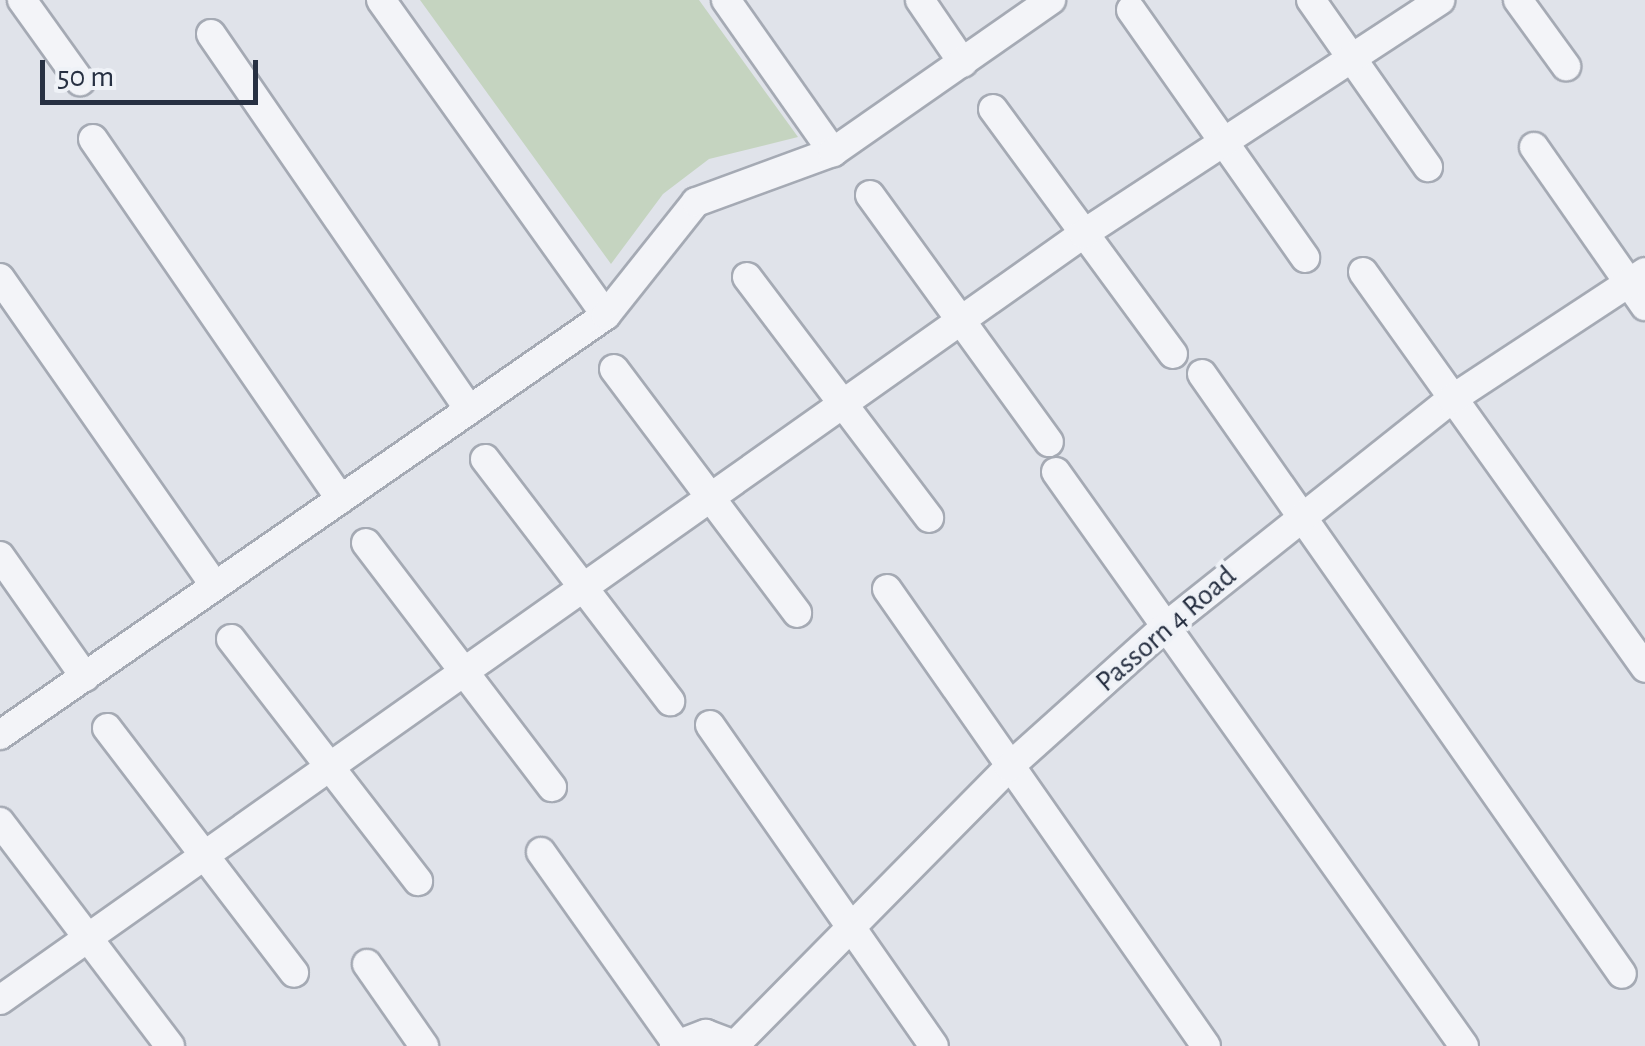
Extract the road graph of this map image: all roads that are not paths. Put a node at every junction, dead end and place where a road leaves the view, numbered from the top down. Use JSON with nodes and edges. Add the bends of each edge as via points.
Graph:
{"nodes":[{"id":1,"x":22,"y":0,"type":"edge"},
{"id":2,"x":381,"y":0,"type":"edge"},
{"id":3,"x":726,"y":0,"type":"edge"},
{"id":4,"x":920,"y":0,"type":"edge"},
{"id":5,"x":1051,"y":0,"type":"edge"},
{"id":6,"x":1311,"y":0,"type":"edge"},
{"id":7,"x":1440,"y":0,"type":"edge"},
{"id":8,"x":1518,"y":0,"type":"edge"},
{"id":9,"x":1132,"y":10,"type":"dead end"},
{"id":10,"x":211,"y":34,"type":"dead end"},
{"id":11,"x":1352,"y":59,"type":"junction"},
{"id":12,"x":963,"y":63,"type":"junction"},
{"id":13,"x":1566,"y":66,"type":"dead end"},
{"id":14,"x":80,"y":82,"type":"dead end"},
{"id":15,"x":992,"y":109,"type":"dead end"},
{"id":16,"x":93,"y":139,"type":"dead end"},
{"id":17,"x":1225,"y":144,"type":"junction"},
{"id":18,"x":1534,"y":147,"type":"dead end"},
{"id":19,"x":832,"y":152,"type":"junction"},
{"id":20,"x":1428,"y":167,"type":"dead end"},
{"id":21,"x":870,"y":196,"type":"dead end"},
{"id":22,"x":1082,"y":234,"type":"junction"},
{"id":23,"x":1305,"y":258,"type":"dead end"},
{"id":24,"x":1363,"y":272,"type":"dead end"},
{"id":25,"x":747,"y":276,"type":"dead end"},
{"id":26,"x":1637,"y":277,"type":"edge"},
{"id":27,"x":0,"y":278,"type":"edge"},
{"id":28,"x":1645,"y":306,"type":"edge"},
{"id":29,"x":606,"y":315,"type":"junction"},
{"id":30,"x":960,"y":322,"type":"junction"},
{"id":31,"x":1173,"y":354,"type":"dead end"},
{"id":32,"x":614,"y":369,"type":"dead end"},
{"id":33,"x":1202,"y":374,"type":"dead end"},
{"id":34,"x":1452,"y":399,"type":"junction"},
{"id":35,"x":842,"y":403,"type":"junction"},
{"id":36,"x":469,"y":410,"type":"junction"},
{"id":37,"x":1048,"y":442,"type":"dead end"},
{"id":38,"x":485,"y":460,"type":"dead end"},
{"id":39,"x":1056,"y":472,"type":"dead end"},
{"id":40,"x":711,"y":498,"type":"junction"},
{"id":41,"x":340,"y":499,"type":"junction"},
{"id":42,"x":1297,"y":517,"type":"junction"},
{"id":43,"x":929,"y":518,"type":"dead end"},
{"id":44,"x":366,"y":542,"type":"dead end"},
{"id":45,"x":0,"y":556,"type":"edge"},
{"id":46,"x":213,"y":583,"type":"junction"},
{"id":47,"x":585,"y":589,"type":"junction"},
{"id":48,"x":887,"y":589,"type":"dead end"},
{"id":49,"x":797,"y":613,"type":"dead end"},
{"id":50,"x":1165,"y":627,"type":"junction"},
{"id":51,"x":231,"y":639,"type":"dead end"},
{"id":52,"x":1645,"y":668,"type":"edge"},
{"id":53,"x":464,"y":674,"type":"junction"},
{"id":54,"x":85,"y":677,"type":"junction"},
{"id":55,"x":670,"y":701,"type":"dead end"},
{"id":56,"x":710,"y":725,"type":"dead end"},
{"id":57,"x":107,"y":728,"type":"dead end"},
{"id":58,"x":0,"y":735,"type":"edge"},
{"id":59,"x":1009,"y":767,"type":"junction"},
{"id":60,"x":332,"y":768,"type":"junction"},
{"id":61,"x":552,"y":787,"type":"dead end"},
{"id":62,"x":0,"y":822,"type":"edge"},
{"id":63,"x":541,"y":852,"type":"dead end"},
{"id":64,"x":204,"y":858,"type":"junction"},
{"id":65,"x":418,"y":881,"type":"dead end"},
{"id":66,"x":850,"y":926,"type":"junction"},
{"id":67,"x":88,"y":940,"type":"junction"},
{"id":68,"x":367,"y":964,"type":"dead end"},
{"id":69,"x":294,"y":973,"type":"dead end"},
{"id":70,"x":1622,"y":974,"type":"dead end"},
{"id":71,"x":0,"y":1000,"type":"edge"},
{"id":72,"x":675,"y":1045,"type":"edge"},
{"id":73,"x":737,"y":1045,"type":"edge"},
{"id":74,"x":170,"y":1046,"type":"edge"},
{"id":75,"x":424,"y":1046,"type":"edge"},
{"id":76,"x":934,"y":1046,"type":"edge"},
{"id":77,"x":1206,"y":1046,"type":"edge"},
{"id":78,"x":1464,"y":1046,"type":"edge"}],
"edges":[{"from":1,"to":14,"type":"street"},
{"from":2,"to":29,"type":"street"},
{"from":3,"to":19,"type":"street"},
{"from":4,"to":12,"type":"street"},
{"from":5,"to":12,"type":"street"},
{"from":6,"to":11,"type":"street"},
{"from":7,"to":11,"type":"street"},
{"from":8,"to":13,"type":"street"},
{"from":9,"to":17,"type":"street"},
{"from":10,"to":36,"type":"street"},
{"from":11,"to":17,"type":"street"},
{"from":11,"to":20,"type":"street"},
{"from":12,"to":19,"type":"street"},
{"from":15,"to":22,"type":"street"},
{"from":16,"to":41,"type":"street"},
{"from":17,"to":22,"type":"street"},
{"from":17,"to":23,"type":"street"},
{"from":18,"to":26,"type":"street"},
{"from":19,"to":29,"type":"street","via":[[696,202]]},
{"from":21,"to":30,"type":"street"},
{"from":22,"to":30,"type":"street"},
{"from":22,"to":31,"type":"street"},
{"from":24,"to":34,"type":"street"},
{"from":25,"to":35,"type":"street"},
{"from":26,"to":28,"type":"street"},
{"from":26,"to":34,"type":"street","name":"Passorn 4 Road"},
{"from":27,"to":46,"type":"street"},
{"from":29,"to":36,"type":"street"},
{"from":30,"to":35,"type":"street"},
{"from":30,"to":37,"type":"street"},
{"from":32,"to":40,"type":"street"},
{"from":33,"to":42,"type":"street"},
{"from":34,"to":42,"type":"street","name":"Passorn 4 Road"},
{"from":34,"to":52,"type":"street"},
{"from":35,"to":40,"type":"street"},
{"from":35,"to":43,"type":"street"},
{"from":36,"to":41,"type":"street"},
{"from":38,"to":47,"type":"street"},
{"from":39,"to":50,"type":"street"},
{"from":40,"to":47,"type":"street"},
{"from":40,"to":49,"type":"street"},
{"from":41,"to":46,"type":"street"},
{"from":42,"to":50,"type":"street","name":"Passorn 4 Road"},
{"from":42,"to":70,"type":"street"},
{"from":44,"to":53,"type":"street"},
{"from":45,"to":54,"type":"street"},
{"from":46,"to":54,"type":"street"},
{"from":47,"to":53,"type":"street"},
{"from":47,"to":55,"type":"street"},
{"from":48,"to":59,"type":"street"},
{"from":50,"to":59,"type":"street","name":"Passorn 4 Road"},
{"from":50,"to":78,"type":"street"},
{"from":51,"to":60,"type":"street"},
{"from":53,"to":60,"type":"street"},
{"from":53,"to":61,"type":"street"},
{"from":54,"to":58,"type":"street"},
{"from":56,"to":66,"type":"street"},
{"from":57,"to":64,"type":"street"},
{"from":59,"to":66,"type":"street","name":"Passorn 4 Road"},
{"from":59,"to":77,"type":"street"},
{"from":60,"to":64,"type":"street"},
{"from":60,"to":65,"type":"street"},
{"from":62,"to":67,"type":"street"},
{"from":63,"to":72,"type":"street"},
{"from":64,"to":67,"type":"street"},
{"from":64,"to":69,"type":"street"},
{"from":66,"to":73,"type":"street","name":"Passorn 4 Road"},
{"from":66,"to":76,"type":"street"},
{"from":67,"to":71,"type":"street"},
{"from":67,"to":74,"type":"street"},
{"from":68,"to":75,"type":"street"},
{"from":72,"to":73,"type":"street","via":[[706,1034]]}]}
